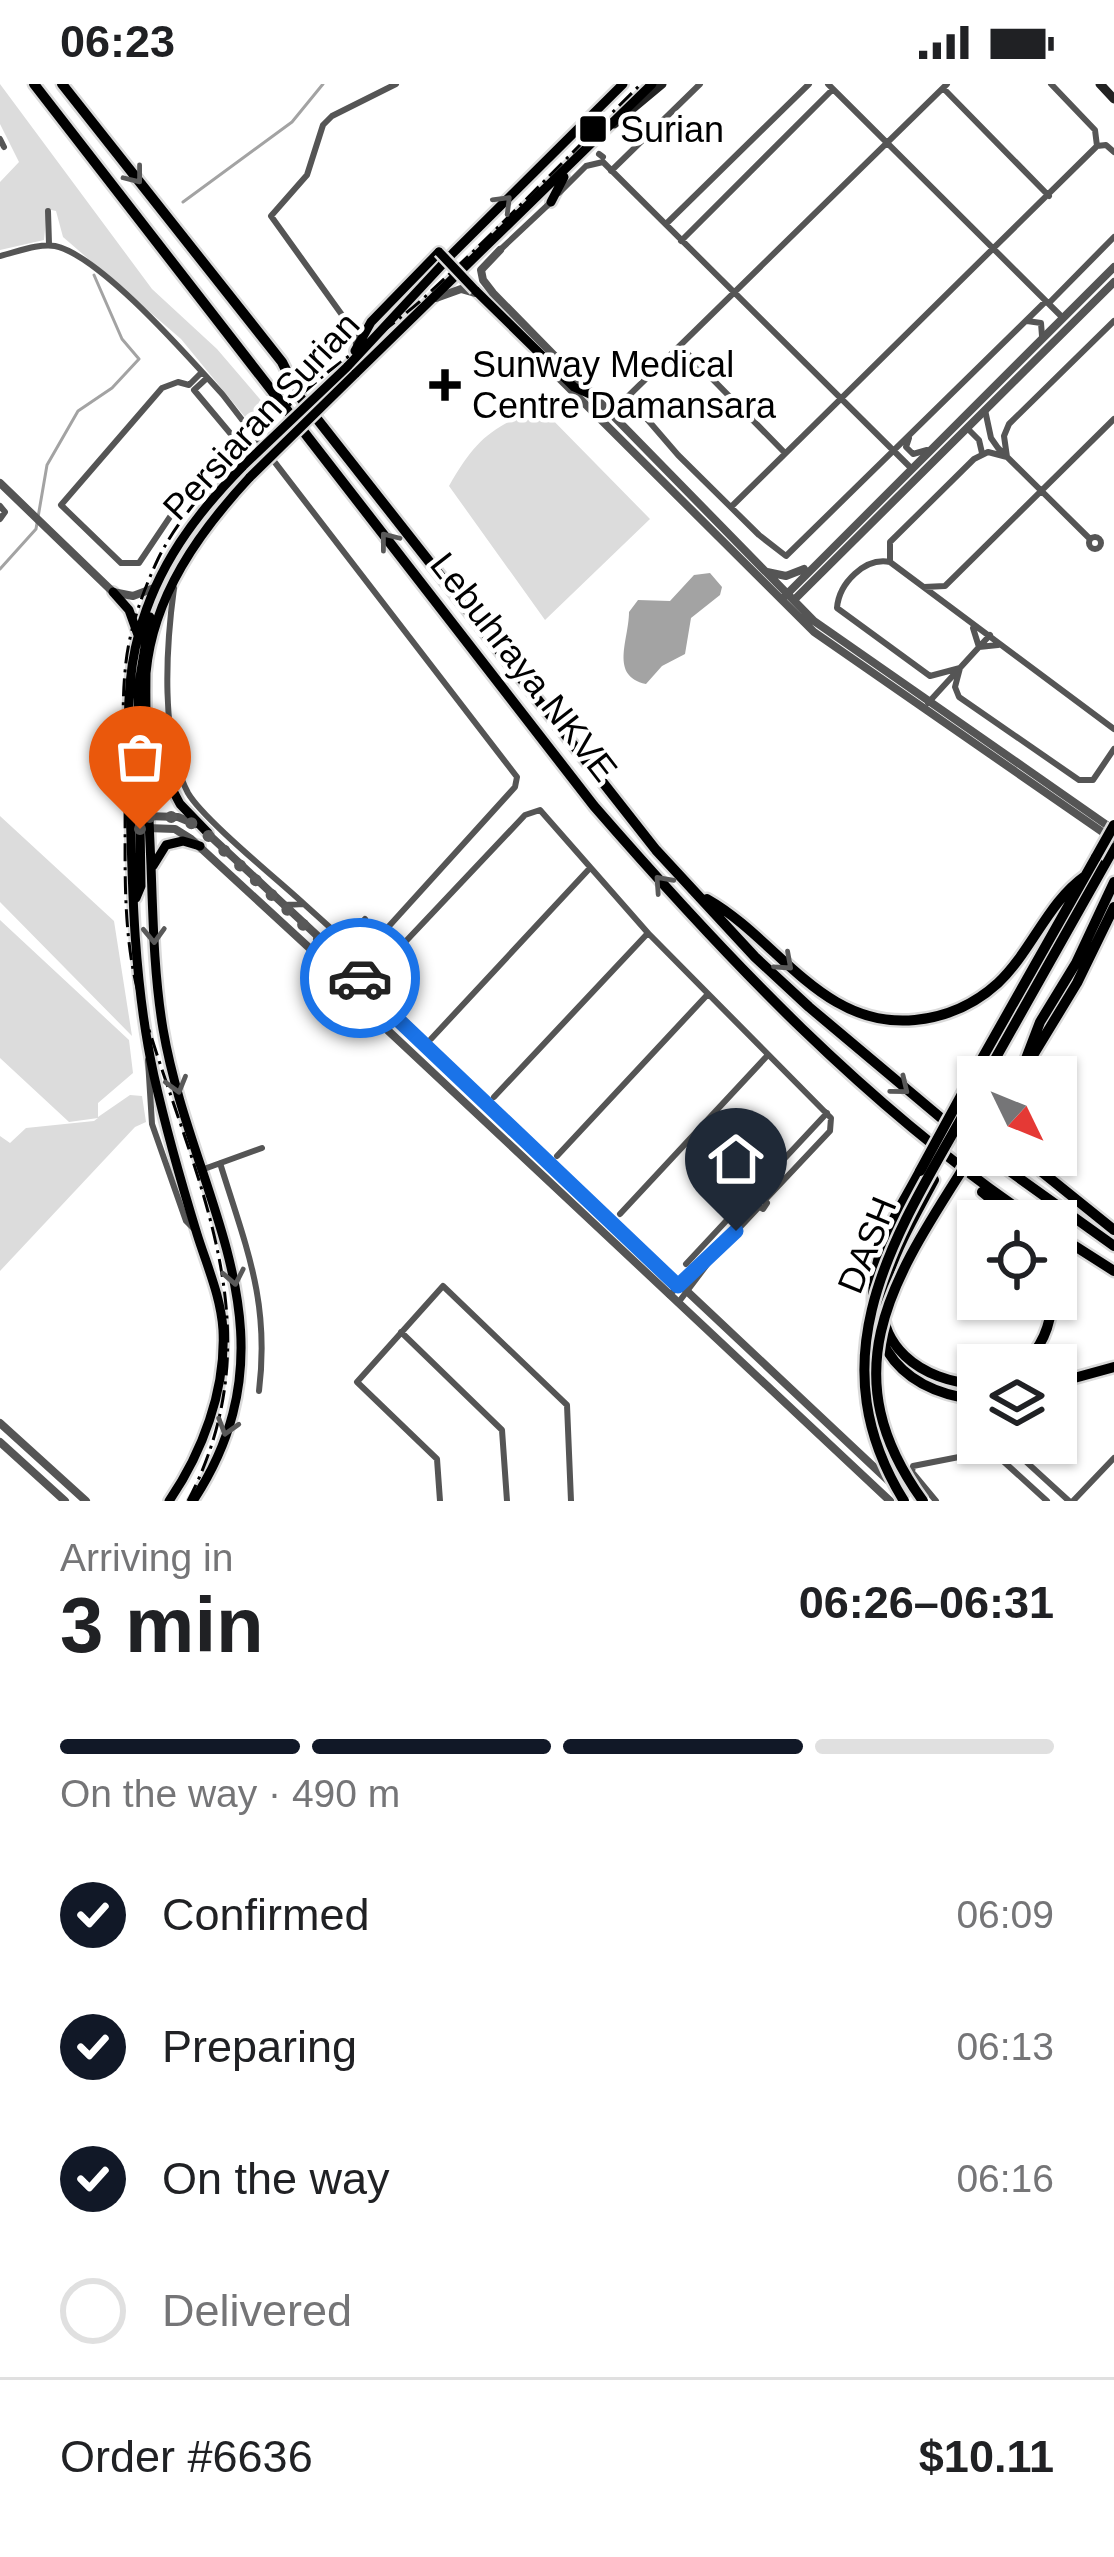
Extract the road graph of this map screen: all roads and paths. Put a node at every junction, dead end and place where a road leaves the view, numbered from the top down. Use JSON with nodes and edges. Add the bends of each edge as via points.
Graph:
{"nodes":[{"id":1,"x":34,"y":84,"type":"edge"},
{"id":2,"x":62,"y":84,"type":"edge"},
{"id":3,"x":395,"y":84,"type":"edge"},
{"id":4,"x":621,"y":84,"type":"edge"},
{"id":5,"x":652,"y":84,"type":"edge"},
{"id":6,"x":662,"y":84,"type":"edge"},
{"id":7,"x":700,"y":84,"type":"edge"},
{"id":8,"x":1051,"y":84,"type":"edge"},
{"id":9,"x":1100,"y":84,"type":"edge"},
{"id":10,"x":945,"y":86,"type":"edge"},
{"id":11,"x":806,"y":87,"type":"edge"},
{"id":12,"x":831,"y":87,"type":"edge"},
{"id":13,"x":1114,"y":99,"type":"edge"},
{"id":14,"x":818,"y":104,"type":"junction"},
{"id":15,"x":609,"y":127,"type":"junction"},
{"id":16,"x":597,"y":140,"type":"junction"},
{"id":17,"x":888,"y":143,"type":"junction"},
{"id":18,"x":1097,"y":146,"type":"junction"},
{"id":19,"x":1114,"y":152,"type":"edge"},
{"id":20,"x":601,"y":155,"type":"dead end"},
{"id":21,"x":569,"y":167,"type":"junction"},
{"id":22,"x":611,"y":171,"type":"junction"},
{"id":23,"x":1049,"y":196,"type":"junction"},
{"id":24,"x":551,"y":202,"type":"junction"},
{"id":25,"x":686,"y":205,"type":"junction"},
{"id":26,"x":48,"y":211,"type":"dead end"},
{"id":27,"x":700,"y":221,"type":"junction"},
{"id":28,"x":665,"y":225,"type":"junction"},
{"id":29,"x":1114,"y":237,"type":"edge"},
{"id":30,"x":681,"y":241,"type":"junction"},
{"id":31,"x":49,"y":244,"type":"junction"},
{"id":32,"x":995,"y":249,"type":"junction"},
{"id":33,"x":500,"y":250,"type":"joint"},
{"id":34,"x":0,"y":256,"type":"edge"},
{"id":35,"x":1114,"y":267,"type":"edge"},
{"id":36,"x":1114,"y":282,"type":"edge"},
{"id":37,"x":487,"y":285,"type":"junction"},
{"id":38,"x":734,"y":292,"type":"junction"},
{"id":39,"x":475,"y":293,"type":"junction"},
{"id":40,"x":436,"y":298,"type":"junction"},
{"id":41,"x":1047,"y":302,"type":"junction"},
{"id":42,"x":1063,"y":318,"type":"junction"},
{"id":43,"x":1027,"y":321,"type":"junction"},
{"id":44,"x":1114,"y":322,"type":"edge"},
{"id":45,"x":1040,"y":340,"type":"junction"},
{"id":46,"x":680,"y":346,"type":"junction"},
{"id":47,"x":356,"y":348,"type":"junction"},
{"id":48,"x":351,"y":367,"type":"junction"},
{"id":49,"x":205,"y":375,"type":"junction"},
{"id":50,"x":595,"y":396,"type":"junction"},
{"id":51,"x":628,"y":397,"type":"junction"},
{"id":52,"x":842,"y":398,"type":"junction"},
{"id":53,"x":639,"y":409,"type":"junction"},
{"id":54,"x":985,"y":410,"type":"junction"},
{"id":55,"x":615,"y":417,"type":"junction"},
{"id":56,"x":1114,"y":419,"type":"edge"},
{"id":57,"x":967,"y":428,"type":"junction"},
{"id":58,"x":911,"y":435,"type":"junction"},
{"id":59,"x":931,"y":448,"type":"junction"},
{"id":60,"x":895,"y":452,"type":"junction"},
{"id":61,"x":785,"y":453,"type":"junction"},
{"id":62,"x":982,"y":453,"type":"junction"},
{"id":63,"x":1007,"y":458,"type":"junction"},
{"id":64,"x":911,"y":468,"type":"junction"},
{"id":65,"x":246,"y":471,"type":"junction"},
{"id":66,"x":0,"y":483,"type":"edge"},
{"id":67,"x":1042,"y":490,"type":"junction"},
{"id":68,"x":0,"y":506,"type":"edge"},
{"id":69,"x":731,"y":506,"type":"junction"},
{"id":70,"x":0,"y":519,"type":"edge"},
{"id":71,"x":1090,"y":538,"type":"dead end"},
{"id":72,"x":890,"y":562,"type":"junction"},
{"id":73,"x":813,"y":565,"type":"junction"},
{"id":74,"x":765,"y":572,"type":"junction"},
{"id":75,"x":175,"y":579,"type":"junction"},
{"id":76,"x":811,"y":583,"type":"junction"},
{"id":77,"x":917,"y":585,"type":"junction"},
{"id":78,"x":945,"y":586,"type":"junction"},
{"id":79,"x":113,"y":592,"type":"junction"},
{"id":80,"x":152,"y":593,"type":"junction"},
{"id":81,"x":790,"y":596,"type":"junction"},
{"id":82,"x":783,"y":603,"type":"junction"},
{"id":83,"x":949,"y":607,"type":"junction"},
{"id":84,"x":808,"y":615,"type":"junction"},
{"id":85,"x":971,"y":625,"type":"junction"},
{"id":86,"x":990,"y":634,"type":"junction"},
{"id":87,"x":138,"y":635,"type":"junction"},
{"id":88,"x":979,"y":647,"type":"junction"},
{"id":89,"x":1002,"y":647,"type":"junction"},
{"id":90,"x":960,"y":668,"type":"junction"},
{"id":91,"x":926,"y":705,"type":"junction"},
{"id":92,"x":1113,"y":725,"type":"edge"},
{"id":93,"x":146,"y":734,"type":"junction"},
{"id":94,"x":1114,"y":749,"type":"edge"},
{"id":95,"x":144,"y":822,"type":"junction"},
{"id":96,"x":1114,"y":827,"type":"edge"},
{"id":97,"x":208,"y":833,"type":"junction"},
{"id":98,"x":200,"y":846,"type":"junction"},
{"id":99,"x":1110,"y":849,"type":"edge"},
{"id":100,"x":590,"y":868,"type":"junction"},
{"id":101,"x":151,"y":870,"type":"junction"},
{"id":102,"x":1085,"y":876,"type":"junction"},
{"id":103,"x":1114,"y":882,"type":"edge"},
{"id":104,"x":694,"y":891,"type":"junction"},
{"id":105,"x":134,"y":903,"type":"junction"},
{"id":106,"x":304,"y":904,"type":"junction"},
{"id":107,"x":284,"y":905,"type":"junction"},
{"id":108,"x":1114,"y":907,"type":"edge"},
{"id":109,"x":365,"y":919,"type":"dead end"},
{"id":110,"x":648,"y":933,"type":"junction"},
{"id":111,"x":352,"y":968,"type":"junction"},
{"id":112,"x":373,"y":976,"type":"dead end"},
{"id":113,"x":342,"y":978,"type":"junction"},
{"id":114,"x":708,"y":994,"type":"junction"},
{"id":115,"x":431,"y":1039,"type":"dead end"},
{"id":116,"x":150,"y":1055,"type":"junction"},
{"id":117,"x":767,"y":1056,"type":"junction"},
{"id":118,"x":999,"y":1056,"type":"edge"},
{"id":119,"x":1027,"y":1056,"type":"edge"},
{"id":120,"x":1032,"y":1056,"type":"edge"},
{"id":121,"x":494,"y":1097,"type":"dead end"},
{"id":122,"x":827,"y":1113,"type":"junction"},
{"id":123,"x":957,"y":1127,"type":"edge"},
{"id":124,"x":957,"y":1130,"type":"edge"},
{"id":125,"x":957,"y":1138,"type":"edge"},
{"id":126,"x":262,"y":1148,"type":"dead end"},
{"id":127,"x":174,"y":1150,"type":"junction"},
{"id":128,"x":557,"y":1156,"type":"dead end"},
{"id":129,"x":220,"y":1163,"type":"junction"},
{"id":130,"x":957,"y":1165,"type":"edge"},
{"id":131,"x":203,"y":1169,"type":"junction"},
{"id":132,"x":960,"y":1176,"type":"edge"},
{"id":133,"x":964,"y":1176,"type":"edge"},
{"id":134,"x":972,"y":1176,"type":"edge"},
{"id":135,"x":1016,"y":1176,"type":"edge"},
{"id":136,"x":1047,"y":1176,"type":"edge"},
{"id":137,"x":990,"y":1200,"type":"edge"},
{"id":138,"x":1006,"y":1200,"type":"edge"},
{"id":139,"x":189,"y":1206,"type":"junction"},
{"id":140,"x":620,"y":1214,"type":"dead end"},
{"id":141,"x":1114,"y":1230,"type":"edge"},
{"id":142,"x":196,"y":1232,"type":"junction"},
{"id":143,"x":1114,"y":1246,"type":"edge"},
{"id":144,"x":1077,"y":1247,"type":"edge"},
{"id":145,"x":715,"y":1254,"type":"junction"},
{"id":146,"x":686,"y":1264,"type":"dead end"},
{"id":147,"x":1114,"y":1271,"type":"edge"},
{"id":148,"x":678,"y":1286,"type":"junction"},
{"id":149,"x":687,"y":1294,"type":"junction"},
{"id":150,"x":669,"y":1295,"type":"junction"},
{"id":151,"x":678,"y":1303,"type":"junction"},
{"id":152,"x":400,"y":1332,"type":"junction"},
{"id":153,"x":1114,"y":1367,"type":"edge"},
{"id":154,"x":1077,"y":1377,"type":"edge"},
{"id":155,"x":957,"y":1383,"type":"edge"},
{"id":156,"x":259,"y":1391,"type":"dead end"},
{"id":157,"x":957,"y":1397,"type":"edge"},
{"id":158,"x":0,"y":1423,"type":"edge"},
{"id":159,"x":0,"y":1442,"type":"edge"},
{"id":160,"x":957,"y":1457,"type":"edge"},
{"id":161,"x":1114,"y":1457,"type":"edge"},
{"id":162,"x":1006,"y":1464,"type":"edge"},
{"id":163,"x":1030,"y":1464,"type":"edge"},
{"id":164,"x":924,"y":1496,"type":"edge"},
{"id":165,"x":65,"y":1501,"type":"edge"},
{"id":166,"x":86,"y":1501,"type":"edge"},
{"id":167,"x":169,"y":1501,"type":"edge"},
{"id":168,"x":193,"y":1501,"type":"edge"},
{"id":169,"x":440,"y":1501,"type":"edge"},
{"id":170,"x":507,"y":1501,"type":"edge"},
{"id":171,"x":571,"y":1501,"type":"edge"},
{"id":172,"x":890,"y":1501,"type":"edge"},
{"id":173,"x":908,"y":1501,"type":"edge"},
{"id":174,"x":935,"y":1501,"type":"edge"},
{"id":175,"x":1046,"y":1501,"type":"edge"},
{"id":176,"x":1071,"y":1501,"type":"edge"}],
"edges":[{"from":130,"to":1,"type":"highway","name":"Lebuhraya NKVE","one_way":true,"via":[[754,982],[594,806]]},
{"from":2,"to":104,"type":"highway","name":"Lebuhraya NKVE","one_way":true,"via":[[609,794]]},
{"from":3,"to":47,"type":"street","via":[[322,124],[308,175],[272,216],[355,333]]},
{"from":48,"to":4,"type":"main road","name":"Persiaran Surian","one_way":true},
{"from":5,"to":15,"type":"main road"},
{"from":6,"to":15,"type":"main road"},
{"from":7,"to":22,"type":"street"},
{"from":8,"to":18,"type":"street","via":[[1095,130]]},
{"from":9,"to":13,"type":"main road"},
{"from":10,"to":17,"type":"street"},
{"from":10,"to":23,"type":"street"},
{"from":11,"to":14,"type":"street"},
{"from":11,"to":25,"type":"street"},
{"from":12,"to":14,"type":"street"},
{"from":12,"to":17,"type":"street"},
{"from":14,"to":27,"type":"street"},
{"from":15,"to":16,"type":"main road"},
{"from":16,"to":20,"type":"main road"},
{"from":16,"to":21,"type":"main road"},
{"from":17,"to":32,"type":"street"},
{"from":17,"to":38,"type":"street"},
{"from":18,"to":19,"type":"street"},
{"from":18,"to":23,"type":"street"},
{"from":21,"to":24,"type":"main road"},
{"from":21,"to":40,"type":"main road","name":"Persiaran Surian"},
{"from":22,"to":24,"type":"street","via":[[603,162],[586,166]]},
{"from":22,"to":28,"type":"street"},
{"from":23,"to":32,"type":"street"},
{"from":24,"to":33,"type":"street"},
{"from":25,"to":27,"type":"street","via":[[686,219]]},
{"from":25,"to":28,"type":"street"},
{"from":26,"to":31,"type":"street"},
{"from":27,"to":30,"type":"street"},
{"from":28,"to":30,"type":"street"},
{"from":29,"to":41,"type":"street"},
{"from":30,"to":38,"type":"street"},
{"from":31,"to":34,"type":"street"},
{"from":31,"to":49,"type":"street","via":[[98,271]]},
{"from":32,"to":41,"type":"street"},
{"from":32,"to":52,"type":"street"},
{"from":33,"to":37,"type":"street","via":[[482,270]]},
{"from":35,"to":42,"type":"street"},
{"from":36,"to":54,"type":"street"},
{"from":37,"to":39,"type":"street","via":[[475,284]]},
{"from":37,"to":50,"type":"street"},
{"from":38,"to":46,"type":"street"},
{"from":38,"to":52,"type":"street"},
{"from":39,"to":40,"type":"street"},
{"from":39,"to":82,"type":"street"},
{"from":40,"to":48,"type":"main road","name":"Persiaran Surian"},
{"from":41,"to":42,"type":"street"},
{"from":41,"to":43,"type":"street"},
{"from":42,"to":45,"type":"street"},
{"from":43,"to":45,"type":"street","via":[[1041,323]]},
{"from":43,"to":58,"type":"street"},
{"from":44,"to":63,"type":"street","via":[[1010,424]]},
{"from":45,"to":59,"type":"street"},
{"from":46,"to":51,"type":"street"},
{"from":46,"to":61,"type":"street"},
{"from":47,"to":48,"type":"main road"},
{"from":47,"to":50,"type":"main road","bridge":true,"via":[[439,252],[574,387]]},
{"from":48,"to":65,"type":"main road","name":"Persiaran Surian","bridge":true},
{"from":49,"to":49,"type":"street","via":[[194,390],[235,439],[139,563],[122,562],[61,505],[162,388]]},
{"from":49,"to":111,"type":"street","via":[[518,777]]},
{"from":50,"to":55,"type":"street"},
{"from":51,"to":53,"type":"street"},
{"from":51,"to":55,"type":"street"},
{"from":52,"to":60,"type":"street"},
{"from":52,"to":61,"type":"street"},
{"from":53,"to":55,"type":"street"},
{"from":53,"to":69,"type":"street"},
{"from":54,"to":57,"type":"street"},
{"from":54,"to":63,"type":"street","via":[[991,438]]},
{"from":55,"to":74,"type":"street"},
{"from":56,"to":67,"type":"street"},
{"from":57,"to":62,"type":"street"},
{"from":57,"to":76,"type":"street"},
{"from":58,"to":59,"type":"street","via":[[906,447],[913,454]]},
{"from":58,"to":60,"type":"street"},
{"from":59,"to":64,"type":"street"},
{"from":60,"to":64,"type":"street"},
{"from":60,"to":69,"type":"street","via":[[791,554],[780,553]]},
{"from":61,"to":69,"type":"street"},
{"from":62,"to":63,"type":"street"},
{"from":62,"to":72,"type":"street","via":[[890,542]]},
{"from":63,"to":67,"type":"street"},
{"from":64,"to":73,"type":"street"},
{"from":65,"to":75,"type":"main road","name":"Persiaran Surian"},
{"from":65,"to":80,"type":"main road","name":"Persiaran Surian","via":[[184,532]]},
{"from":66,"to":79,"type":"street"},
{"from":67,"to":71,"type":"street"},
{"from":67,"to":78,"type":"street"},
{"from":68,"to":70,"type":"street"},
{"from":72,"to":77,"type":"street"},
{"from":72,"to":90,"type":"street","via":[[867,563],[838,596],[841,613],[930,676]]},
{"from":73,"to":74,"type":"street","via":[[787,576]]},
{"from":73,"to":81,"type":"street"},
{"from":74,"to":81,"type":"street"},
{"from":75,"to":93,"type":"main road","name":"Persiaran Surian","via":[[148,657]]},
{"from":75,"to":106,"type":"street","via":[[167,672],[173,749],[188,793]]},
{"from":76,"to":81,"type":"street"},
{"from":76,"to":84,"type":"street"},
{"from":77,"to":78,"type":"street"},
{"from":77,"to":83,"type":"street"},
{"from":78,"to":83,"type":"street"},
{"from":79,"to":80,"type":"street"},
{"from":79,"to":87,"type":"main road"},
{"from":80,"to":87,"type":"main road","name":"Persiaran Surian"},
{"from":80,"to":95,"type":"main road","via":[[138,689]]},
{"from":81,"to":82,"type":"street"},
{"from":81,"to":84,"type":"street"},
{"from":82,"to":91,"type":"street","via":[[821,638]]},
{"from":83,"to":85,"type":"street"},
{"from":84,"to":91,"type":"street"},
{"from":85,"to":86,"type":"street"},
{"from":85,"to":88,"type":"street"},
{"from":86,"to":88,"type":"street"},
{"from":86,"to":89,"type":"street"},
{"from":87,"to":105,"type":"main road","name":"Persiaran Surian","via":[[128,717]]},
{"from":88,"to":89,"type":"street"},
{"from":88,"to":90,"type":"street"},
{"from":89,"to":92,"type":"street"},
{"from":90,"to":91,"type":"street"},
{"from":90,"to":94,"type":"street","via":[[959,697],[1083,782]]},
{"from":91,"to":96,"type":"street"},
{"from":91,"to":99,"type":"street"},
{"from":93,"to":95,"type":"main road","name":"Persiaran Surian"},
{"from":93,"to":97,"type":"main road","via":[[170,788]]},
{"from":95,"to":97,"type":"street","via":[[178,817]]},
{"from":95,"to":98,"type":"street"},
{"from":95,"to":101,"type":"main road","name":"Persiaran Surian"},
{"from":95,"to":105,"type":"main road"},
{"from":96,"to":99,"type":"highway","bridge":true},
{"from":97,"to":107,"type":"street"},
{"from":98,"to":101,"type":"main road","via":[[166,845]]},
{"from":98,"to":113,"type":"street"},
{"from":99,"to":102,"type":"highway"},
{"from":99,"to":118,"type":"highway"},
{"from":100,"to":110,"type":"street"},
{"from":100,"to":112,"type":"street","via":[[540,810],[529,812]]},
{"from":100,"to":115,"type":"street"},
{"from":101,"to":131,"type":"main road","name":"Persiaran Surian","one_way":true,"via":[[164,1034]]},
{"from":104,"to":102,"type":"highway","one_way":true,"via":[[728,910],[833,1001],[907,1020],[954,1011],[989,991]]},
{"from":102,"to":157,"type":"highway","bridge":true,"via":[[920,1171],[875,1271],[876,1326],[888,1351],[922,1386]]},
{"from":103,"to":119,"type":"highway"},
{"from":104,"to":124,"type":"highway","name":"Lebuhraya NKVE","one_way":true,"via":[[809,1007]]},
{"from":105,"to":116,"type":"main road","name":"Persiaran Surian"},
{"from":106,"to":107,"type":"street"},
{"from":106,"to":109,"type":"street","via":[[345,941]]},
{"from":107,"to":111,"type":"street"},
{"from":108,"to":120,"type":"highway"},
{"from":110,"to":114,"type":"street"},
{"from":110,"to":121,"type":"street"},
{"from":111,"to":113,"type":"street"},
{"from":111,"to":148,"type":"street"},
{"from":113,"to":150,"type":"street"},
{"from":114,"to":117,"type":"street"},
{"from":114,"to":128,"type":"street"},
{"from":116,"to":127,"type":"main road","name":"Persiaran Surian"},
{"from":116,"to":142,"type":"street","via":[[152,1124]]},
{"from":117,"to":122,"type":"street"},
{"from":117,"to":140,"type":"street"},
{"from":122,"to":145,"type":"street","via":[[830,1131]]},
{"from":122,"to":146,"type":"street"},
{"from":123,"to":173,"type":"highway","name":"DASH","bridge":true,"via":[[876,1285],[863,1360],[871,1432]]},
{"from":125,"to":155,"type":"highway","bridge":true,"via":[[883,1299],[887,1327],[913,1366]]},
{"from":126,"to":129,"type":"street"},
{"from":127,"to":131,"type":"main road"},
{"from":127,"to":139,"type":"main road","name":"Persiaran Surian"},
{"from":129,"to":131,"type":"street"},
{"from":129,"to":156,"type":"street","via":[[254,1274],[265,1339]]},
{"from":131,"to":139,"type":"main road","via":[[192,1179]]},
{"from":131,"to":168,"type":"main road","name":"Persiaran Surian","one_way":true,"via":[[243,1330],[231,1418]]},
{"from":132,"to":164,"type":"highway","name":"DASH","bridge":true,"via":[[891,1291],[878,1342],[887,1440]]},
{"from":133,"to":137,"type":"highway"},
{"from":134,"to":138,"type":"highway","name":"Lebuhraya NKVE"},
{"from":135,"to":143,"type":"highway"},
{"from":136,"to":141,"type":"highway"},
{"from":139,"to":142,"type":"main road","name":"Persiaran Surian"},
{"from":142,"to":167,"type":"main road","name":"Persiaran Surian","via":[[220,1309],[221,1362],[206,1426]]},
{"from":144,"to":147,"type":"highway"},
{"from":145,"to":148,"type":"street"},
{"from":145,"to":149,"type":"street"},
{"from":148,"to":149,"type":"street"},
{"from":148,"to":150,"type":"street"},
{"from":149,"to":151,"type":"street"},
{"from":149,"to":173,"type":"street"},
{"from":150,"to":151,"type":"street"},
{"from":151,"to":172,"type":"street"},
{"from":152,"to":169,"type":"street","via":[[357,1382],[437,1460]]},
{"from":152,"to":170,"type":"street","via":[[502,1430]]},
{"from":152,"to":171,"type":"street","via":[[443,1286],[562,1399],[570,1412]]},
{"from":153,"to":154,"type":"highway"},
{"from":158,"to":166,"type":"street"},
{"from":159,"to":165,"type":"street"},
{"from":160,"to":164,"type":"street","via":[[913,1466]]},
{"from":161,"to":176,"type":"street"},
{"from":162,"to":175,"type":"street"},
{"from":163,"to":176,"type":"street"},
{"from":164,"to":174,"type":"street"}]}
